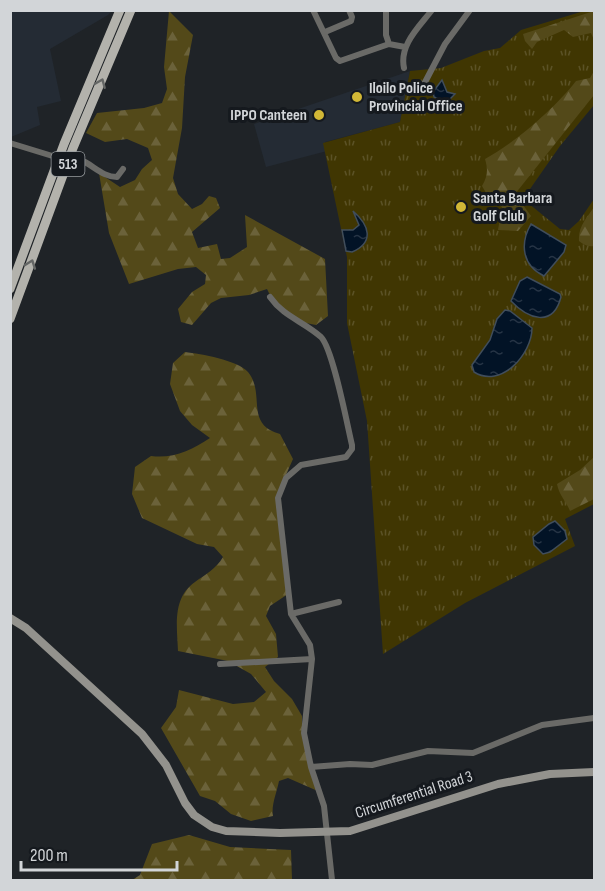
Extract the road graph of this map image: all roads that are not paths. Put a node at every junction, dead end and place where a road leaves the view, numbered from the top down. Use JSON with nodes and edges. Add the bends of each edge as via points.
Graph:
{"nodes":[{"id":1,"x":120,"y":10,"type":"edge"},
{"id":2,"x":131,"y":10,"type":"edge"},
{"id":3,"x":313,"y":10,"type":"edge"},
{"id":4,"x":349,"y":10,"type":"edge"},
{"id":5,"x":386,"y":10,"type":"edge"},
{"id":6,"x":432,"y":10,"type":"edge"},
{"id":7,"x":470,"y":10,"type":"edge"},
{"id":8,"x":325,"y":32,"type":"junction"},
{"id":9,"x":389,"y":44,"type":"junction"},
{"id":10,"x":405,"y":47,"type":"junction"},
{"id":11,"x":404,"y":68,"type":"dead end"},
{"id":12,"x":423,"y":86,"type":"dead end"},
{"id":13,"x":10,"y":143,"type":"edge"},
{"id":14,"x":70,"y":157,"type":"junction"},
{"id":15,"x":59,"y":158,"type":"junction"},
{"id":16,"x":123,"y":169,"type":"dead end"},
{"id":17,"x":10,"y":289,"type":"edge"},
{"id":18,"x":270,"y":297,"type":"dead end"},
{"id":19,"x":11,"y":318,"type":"edge"},
{"id":20,"x":339,"y":602,"type":"dead end"},
{"id":21,"x":291,"y":614,"type":"junction"},
{"id":22,"x":10,"y":618,"type":"edge"},
{"id":23,"x":312,"y":659,"type":"junction"},
{"id":24,"x":220,"y":664,"type":"dead end"},
{"id":25,"x":594,"y":718,"type":"edge"},
{"id":26,"x":311,"y":767,"type":"junction"},
{"id":27,"x":594,"y":772,"type":"edge"},
{"id":28,"x":328,"y":832,"type":"junction"},
{"id":29,"x":332,"y":880,"type":"edge"}],
"edges":[{"from":1,"to":15,"type":"main road","number":"513"},
{"from":14,"to":2,"type":"main road","number":"513","one_way":true},
{"from":3,"to":8,"type":"street"},
{"from":4,"to":8,"type":"street","via":[[351,21]]},
{"from":5,"to":9,"type":"street"},
{"from":6,"to":10,"type":"street"},
{"from":7,"to":12,"type":"street","via":[[445,44]]},
{"from":8,"to":9,"type":"street","via":[[340,61]]},
{"from":9,"to":10,"type":"street"},
{"from":10,"to":11,"type":"street"},
{"from":13,"to":15,"type":"street"},
{"from":14,"to":16,"type":"street","via":[[114,178]]},
{"from":19,"to":14,"type":"main road","number":"513","one_way":true},
{"from":15,"to":17,"type":"main road","number":"513"},
{"from":18,"to":21,"type":"street","via":[[280,310],[325,343],[352,445],[346,457],[301,465],[281,487],[278,498]]},
{"from":20,"to":21,"type":"street"},
{"from":21,"to":23,"type":"street","via":[[309,645]]},
{"from":22,"to":28,"type":"main road","name":"Circumferential Road 3","via":[[26,628],[142,734],[202,822],[242,833]]},
{"from":23,"to":24,"type":"street"},
{"from":23,"to":26,"type":"street","via":[[304,733]]},
{"from":25,"to":26,"type":"street","via":[[542,725],[473,753],[428,751],[372,765]]},
{"from":26,"to":28,"type":"street"},
{"from":27,"to":28,"type":"main road","name":"Circumferential Road 3","via":[[550,774],[498,784],[362,828]]},
{"from":28,"to":29,"type":"street"}]}
